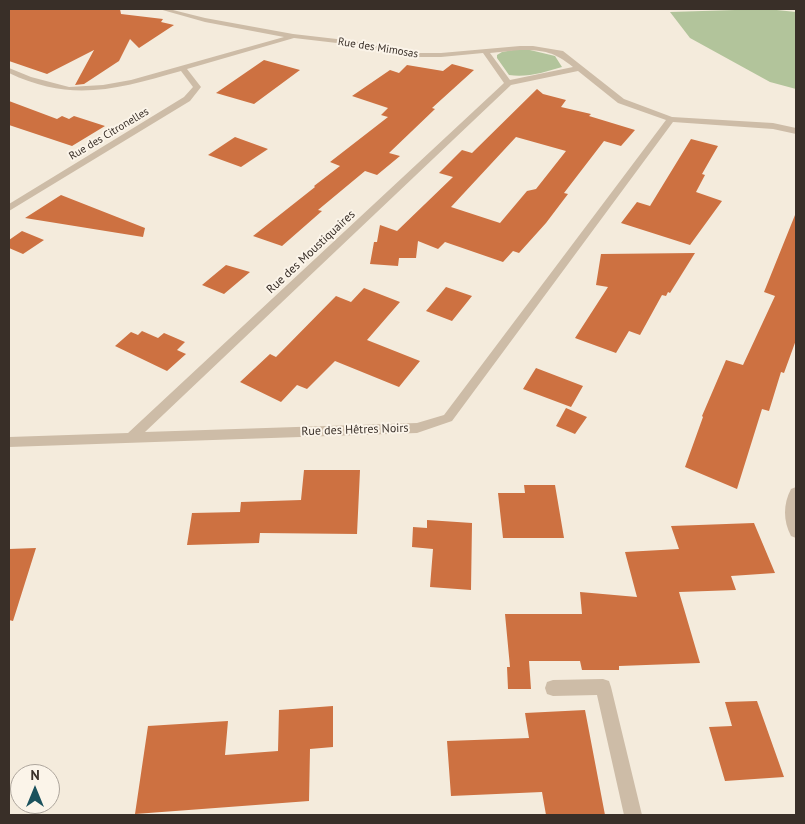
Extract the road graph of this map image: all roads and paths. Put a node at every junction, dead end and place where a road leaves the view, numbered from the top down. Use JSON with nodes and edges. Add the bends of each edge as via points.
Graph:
{"nodes":[{"id":1,"x":162,"y":9,"type":"edge"},
{"id":2,"x":294,"y":36,"type":"junction"},
{"id":3,"x":486,"y":52,"type":"junction"},
{"id":4,"x":183,"y":68,"type":"junction"},
{"id":5,"x":581,"y":68,"type":"junction"},
{"id":6,"x":9,"y":70,"type":"edge"},
{"id":7,"x":508,"y":83,"type":"junction"},
{"id":8,"x":671,"y":119,"type":"junction"},
{"id":9,"x":796,"y":131,"type":"edge"},
{"id":10,"x":9,"y":208,"type":"edge"},
{"id":11,"x":131,"y":438,"type":"junction"},
{"id":12,"x":9,"y":442,"type":"edge"},
{"id":13,"x":796,"y":493,"type":"edge"},
{"id":14,"x":796,"y":532,"type":"edge"},
{"id":15,"x":553,"y":688,"type":"dead end"},
{"id":16,"x":633,"y":815,"type":"edge"}],
"edges":[{"from":1,"to":2,"type":"street"},
{"from":2,"to":3,"type":"street","name":"Rue des Mimosas","via":[[354,43],[410,55]]},
{"from":2,"to":4,"type":"street","name":"Rue des Mimosas"},
{"from":3,"to":5,"type":"street","name":"Rue des Mimosas","via":[[520,48],[560,53]]},
{"from":3,"to":7,"type":"street"},
{"from":4,"to":6,"type":"street","name":"Rue des Mimosas","via":[[132,82],[69,89],[28,79]]},
{"from":4,"to":10,"type":"street","name":"Rue des Citronelles","via":[[197,88],[186,100]]},
{"from":5,"to":7,"type":"street"},
{"from":5,"to":8,"type":"street","name":"Rue des Mimosas","via":[[621,101]]},
{"from":7,"to":11,"type":"street","name":"Rue des Moustiquaires"},
{"from":8,"to":9,"type":"street","name":"Rue des Mimosas","via":[[773,126]]},
{"from":8,"to":11,"type":"street","name":"Rue des Hêtres Noirs","via":[[448,418],[417,428]]},
{"from":11,"to":12,"type":"street","name":"Rue des Hêtres Noirs"},
{"from":13,"to":14,"type":"street","via":[[791,512]]},
{"from":15,"to":16,"type":"street","via":[[604,687]]}]}
